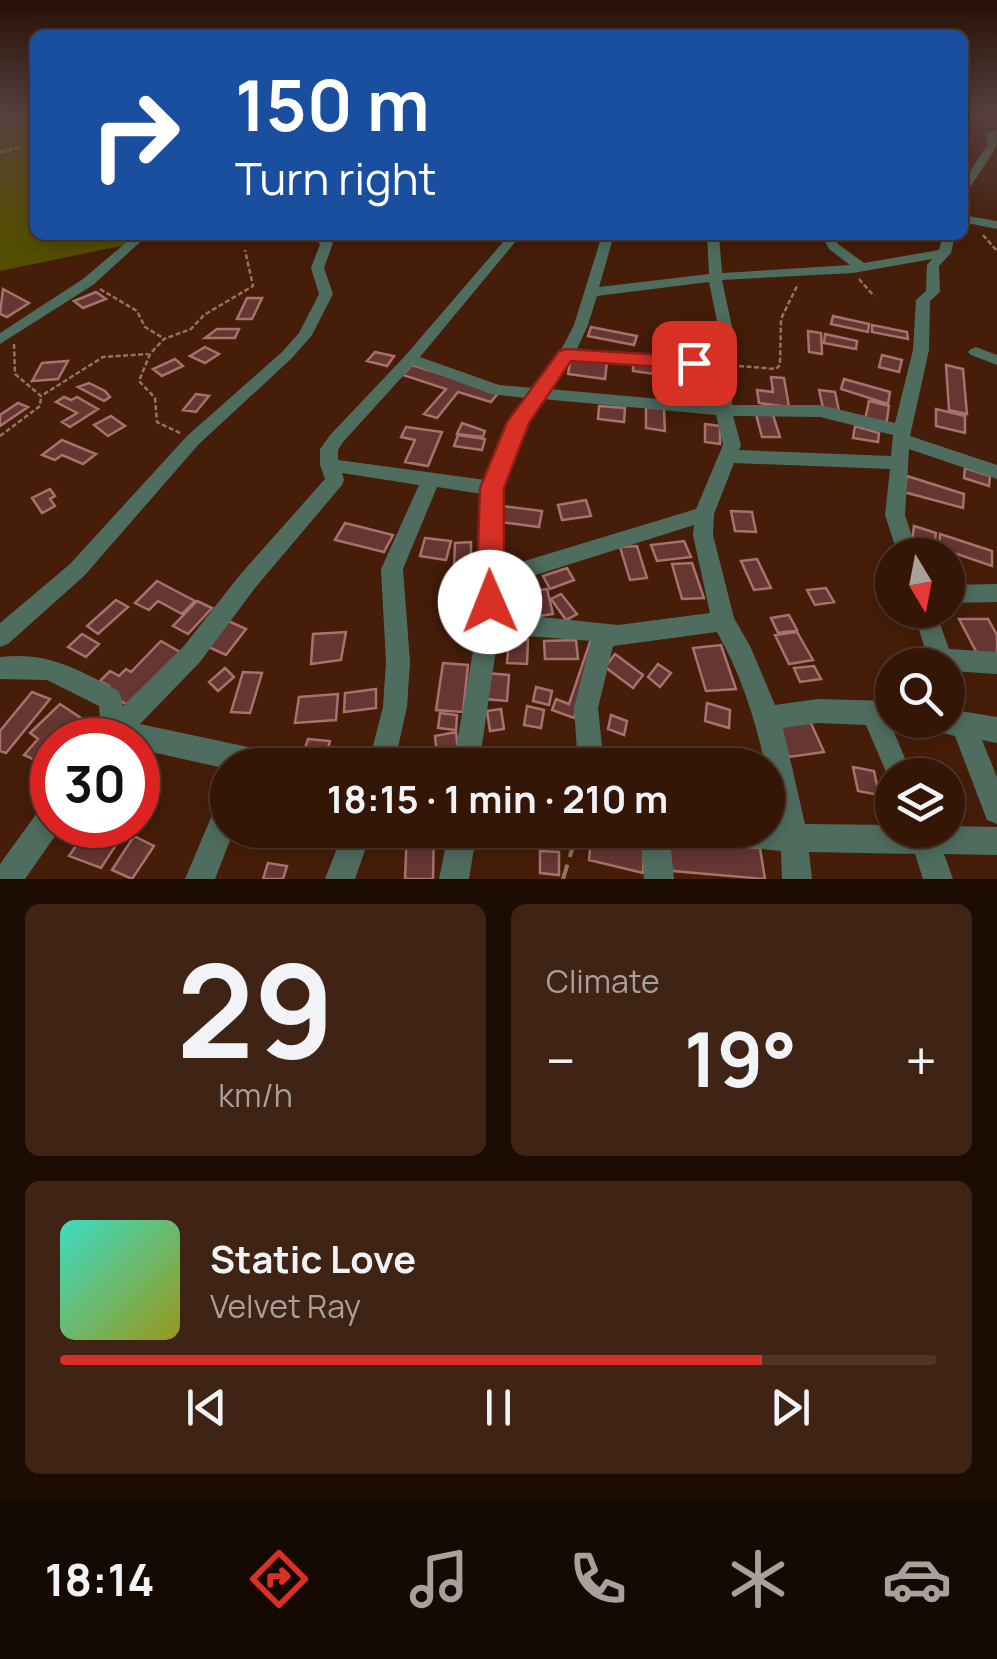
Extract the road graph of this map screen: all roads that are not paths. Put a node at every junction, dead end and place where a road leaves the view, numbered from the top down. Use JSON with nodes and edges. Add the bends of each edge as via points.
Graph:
{"nodes":[{"id":1,"x":984,"y":156,"type":"edge"},
{"id":2,"x":968,"y":181,"type":"edge"},
{"id":3,"x":968,"y":218,"type":"edge"},
{"id":4,"x":995,"y":220,"type":"edge"},
{"id":5,"x":136,"y":240,"type":"edge"},
{"id":6,"x":322,"y":240,"type":"edge"},
{"id":7,"x":511,"y":240,"type":"edge"},
{"id":8,"x":607,"y":240,"type":"edge"},
{"id":9,"x":713,"y":240,"type":"edge"},
{"id":10,"x":830,"y":240,"type":"edge"},
{"id":11,"x":948,"y":240,"type":"edge"},
{"id":12,"x":945,"y":253,"type":"junction"},
{"id":13,"x":856,"y":268,"type":"junction"},
{"id":14,"x":715,"y":279,"type":"junction"},
{"id":15,"x":594,"y":292,"type":"junction"},
{"id":16,"x":6,"y":337,"type":"edge"},
{"id":17,"x":976,"y":352,"type":"dead end"},
{"id":18,"x":566,"y":355,"type":"junction"},
{"id":19,"x":410,"y":360,"type":"junction"},
{"id":20,"x":997,"y":360,"type":"edge"},
{"id":21,"x":725,"y":364,"type":"junction"},
{"id":22,"x":534,"y":395,"type":"junction"},
{"id":23,"x":723,"y":410,"type":"junction"},
{"id":24,"x":902,"y":435,"type":"junction"},
{"id":25,"x":730,"y":456,"type":"junction"},
{"id":26,"x":900,"y":463,"type":"junction"},
{"id":27,"x":330,"y":465,"type":"junction"},
{"id":28,"x":997,"y":472,"type":"edge"},
{"id":29,"x":430,"y":480,"type":"junction"},
{"id":30,"x":492,"y":488,"type":"junction"},
{"id":31,"x":704,"y":514,"type":"junction"},
{"id":32,"x":902,"y":538,"type":"edge"},
{"id":33,"x":492,"y":580,"type":"junction"},
{"id":34,"x":965,"y":595,"type":"edge"},
{"id":35,"x":995,"y":597,"type":"edge"},
{"id":36,"x":723,"y":621,"type":"junction"},
{"id":37,"x":489,"y":623,"type":"junction"},
{"id":38,"x":614,"y":633,"type":"junction"},
{"id":39,"x":0,"y":637,"type":"edge"},
{"id":40,"x":965,"y":663,"type":"edge"},
{"id":41,"x":997,"y":663,"type":"edge"},
{"id":42,"x":0,"y":668,"type":"edge"},
{"id":43,"x":875,"y":712,"type":"edge"},
{"id":44,"x":110,"y":718,"type":"edge"},
{"id":45,"x":129,"y":718,"type":"edge"},
{"id":46,"x":768,"y":718,"type":"junction"},
{"id":47,"x":965,"y":723,"type":"edge"},
{"id":48,"x":997,"y":730,"type":"edge"},
{"id":49,"x":959,"y":738,"type":"edge"},
{"id":50,"x":160,"y":746,"type":"edge"},
{"id":51,"x":386,"y":748,"type":"edge"},
{"id":52,"x":469,"y":748,"type":"edge"},
{"id":53,"x":590,"y":748,"type":"edge"},
{"id":54,"x":210,"y":756,"type":"edge"},
{"id":55,"x":997,"y":810,"type":"edge"},
{"id":56,"x":785,"y":837,"type":"edge"},
{"id":57,"x":875,"y":837,"type":"edge"},
{"id":58,"x":794,"y":838,"type":"junction"},
{"id":59,"x":965,"y":839,"type":"edge"},
{"id":60,"x":997,"y":841,"type":"edge"},
{"id":61,"x":30,"y":847,"type":"edge"},
{"id":62,"x":213,"y":848,"type":"edge"},
{"id":63,"x":351,"y":848,"type":"edge"},
{"id":64,"x":460,"y":848,"type":"edge"},
{"id":65,"x":656,"y":848,"type":"edge"},
{"id":66,"x":928,"y":848,"type":"edge"},
{"id":67,"x":7,"y":879,"type":"edge"},
{"id":68,"x":200,"y":879,"type":"edge"},
{"id":69,"x":340,"y":879,"type":"edge"},
{"id":70,"x":454,"y":879,"type":"edge"},
{"id":71,"x":659,"y":879,"type":"edge"},
{"id":72,"x":797,"y":879,"type":"edge"},
{"id":73,"x":938,"y":879,"type":"edge"}],
"edges":[{"from":1,"to":2,"type":"street"},
{"from":3,"to":4,"type":"street"},
{"from":5,"to":16,"type":"street"},
{"from":6,"to":39,"type":"street","via":[[316,278],[326,294],[305,335],[193,440],[109,537]]},
{"from":7,"to":19,"type":"street"},
{"from":8,"to":15,"type":"street"},
{"from":9,"to":14,"type":"street"},
{"from":10,"to":13,"type":"street"},
{"from":11,"to":12,"type":"street"},
{"from":12,"to":13,"type":"street"},
{"from":12,"to":24,"type":"street","via":[[933,265],[933,292],[923,300]]},
{"from":13,"to":14,"type":"street"},
{"from":14,"to":15,"type":"street"},
{"from":14,"to":21,"type":"street"},
{"from":15,"to":18,"type":"street"},
{"from":17,"to":20,"type":"street"},
{"from":18,"to":21,"type":"street"},
{"from":18,"to":22,"type":"street"},
{"from":19,"to":22,"type":"street","via":[[497,390]]},
{"from":19,"to":27,"type":"street","via":[[336,438]]},
{"from":21,"to":23,"type":"street"},
{"from":22,"to":23,"type":"street"},
{"from":22,"to":30,"type":"street"},
{"from":23,"to":24,"type":"street","via":[[820,411]]},
{"from":23,"to":25,"type":"street"},
{"from":24,"to":26,"type":"street"},
{"from":24,"to":28,"type":"street"},
{"from":25,"to":26,"type":"street"},
{"from":25,"to":31,"type":"street"},
{"from":26,"to":32,"type":"street","via":[[895,515]]},
{"from":27,"to":29,"type":"street"},
{"from":27,"to":45,"type":"street","via":[[335,480],[192,654]]},
{"from":29,"to":30,"type":"street"},
{"from":29,"to":51,"type":"street","via":[[392,569],[398,662]]},
{"from":30,"to":33,"type":"street"},
{"from":31,"to":33,"type":"street"},
{"from":31,"to":36,"type":"street","via":[[706,556]]},
{"from":33,"to":37,"type":"street"},
{"from":34,"to":35,"type":"street"},
{"from":36,"to":38,"type":"street"},
{"from":36,"to":46,"type":"street"},
{"from":37,"to":38,"type":"street","via":[[507,613],[528,626]]},
{"from":37,"to":52,"type":"street"},
{"from":38,"to":53,"type":"street","via":[[602,641],[586,708]]},
{"from":40,"to":41,"type":"street"},
{"from":42,"to":44,"type":"street","via":[[56,668],[110,700]]},
{"from":43,"to":46,"type":"street"},
{"from":46,"to":58,"type":"street"},
{"from":47,"to":48,"type":"street"},
{"from":49,"to":55,"type":"street"},
{"from":50,"to":54,"type":"street"},
{"from":56,"to":58,"type":"street"},
{"from":57,"to":58,"type":"street"},
{"from":58,"to":72,"type":"street"},
{"from":59,"to":60,"type":"street"},
{"from":61,"to":67,"type":"street"},
{"from":62,"to":68,"type":"street"},
{"from":63,"to":69,"type":"street"},
{"from":64,"to":70,"type":"street"},
{"from":65,"to":71,"type":"street"},
{"from":66,"to":73,"type":"street"}]}
